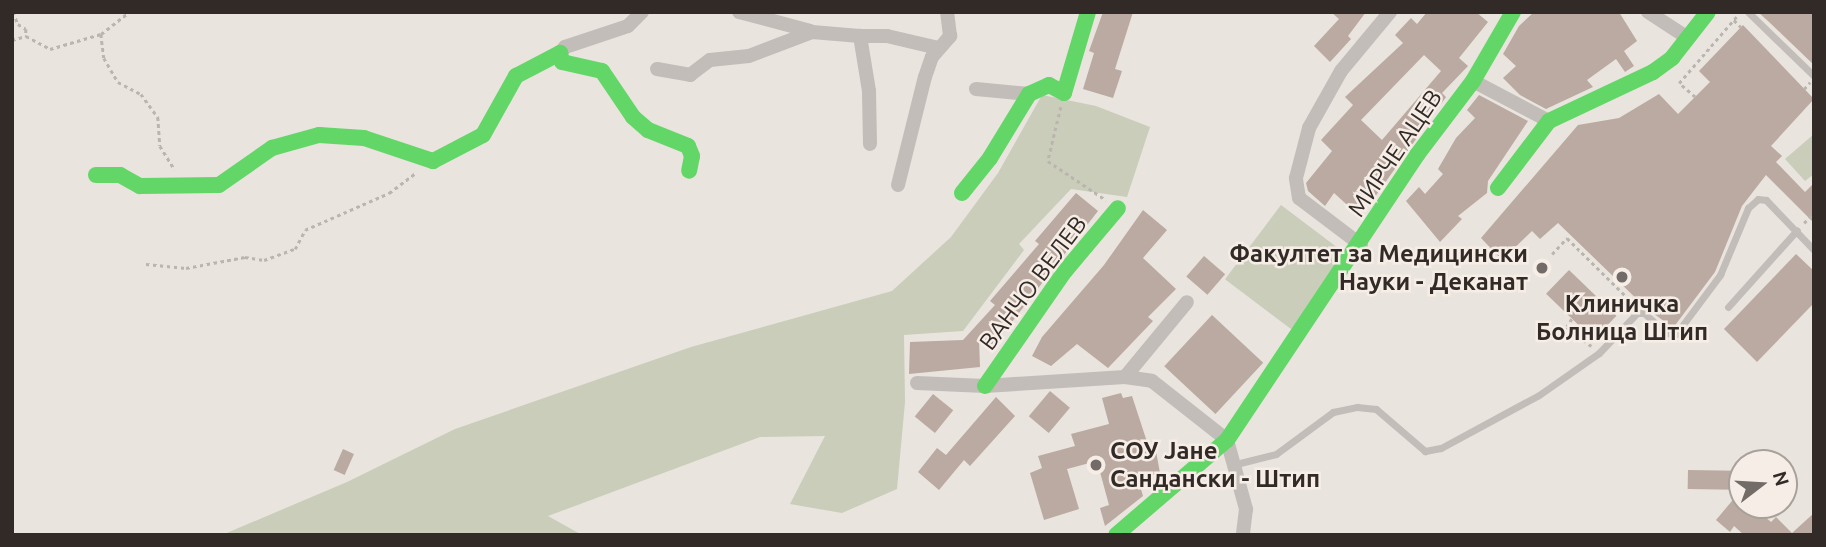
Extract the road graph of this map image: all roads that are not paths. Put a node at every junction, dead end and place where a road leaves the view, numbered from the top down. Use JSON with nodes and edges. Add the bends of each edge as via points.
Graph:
{"nodes":[{"id":1,"x":642,"y":12,"type":"edge"},
{"id":2,"x":739,"y":12,"type":"edge"},
{"id":3,"x":947,"y":12,"type":"edge"},
{"id":4,"x":1088,"y":12,"type":"edge"},
{"id":5,"x":1390,"y":12,"type":"edge"},
{"id":6,"x":1513,"y":12,"type":"edge"},
{"id":7,"x":1648,"y":12,"type":"edge"},
{"id":8,"x":1707,"y":12,"type":"edge"},
{"id":9,"x":1748,"y":12,"type":"edge"},
{"id":10,"x":812,"y":32,"type":"junction"},
{"id":11,"x":860,"y":36,"type":"junction"},
{"id":12,"x":1688,"y":38,"type":"junction"},
{"id":13,"x":939,"y":48,"type":"junction"},
{"id":14,"x":560,"y":53,"type":"junction"},
{"id":15,"x":657,"y":69,"type":"dead end"},
{"id":16,"x":1814,"y":76,"type":"edge"},
{"id":17,"x":1473,"y":81,"type":"junction"},
{"id":18,"x":976,"y":89,"type":"dead end"},
{"id":19,"x":1029,"y":94,"type":"junction"},
{"id":20,"x":1549,"y":121,"type":"junction"},
{"id":21,"x":870,"y":144,"type":"dead end"},
{"id":22,"x":689,"y":171,"type":"dead end"},
{"id":23,"x":96,"y":175,"type":"dead end"},
{"id":24,"x":898,"y":185,"type":"dead end"},
{"id":25,"x":1498,"y":188,"type":"dead end"},
{"id":26,"x":962,"y":193,"type":"dead end"},
{"id":27,"x":1118,"y":208,"type":"road end"},
{"id":28,"x":1797,"y":230,"type":"junction"},
{"id":29,"x":1361,"y":245,"type":"junction"},
{"id":30,"x":1814,"y":250,"type":"edge"},
{"id":31,"x":1187,"y":302,"type":"dead end"},
{"id":32,"x":1728,"y":307,"type":"dead end"},
{"id":33,"x":1125,"y":377,"type":"junction"},
{"id":34,"x":917,"y":383,"type":"dead end"},
{"id":35,"x":985,"y":386,"type":"junction"},
{"id":36,"x":1227,"y":440,"type":"junction"},
{"id":37,"x":1236,"y":464,"type":"junction"},
{"id":38,"x":1116,"y":535,"type":"edge"},
{"id":39,"x":1243,"y":535,"type":"edge"}],
"edges":[{"from":1,"to":14,"type":"street","via":[[628,26],[565,47]]},
{"from":2,"to":10,"type":"street"},
{"from":3,"to":13,"type":"street","via":[[950,36]]},
{"from":4,"to":19,"type":"street","via":[[1064,93],[1049,85]]},
{"from":5,"to":29,"type":"street","via":[[1341,71],[1315,117],[1296,178],[1299,198]]},
{"from":6,"to":17,"type":"street","name":"МИРЧЕ АЦЕВ"},
{"from":7,"to":12,"type":"street"},
{"from":8,"to":12,"type":"street"},
{"from":9,"to":16,"type":"lane"},
{"from":10,"to":11,"type":"street"},
{"from":10,"to":15,"type":"street","via":[[749,56],[710,60],[690,75]]},
{"from":11,"to":13,"type":"street","via":[[887,36]]},
{"from":11,"to":21,"type":"street","via":[[869,91]]},
{"from":12,"to":20,"type":"street","via":[[1653,72]]},
{"from":13,"to":24,"type":"street","via":[[925,77]]},
{"from":14,"to":22,"type":"street","via":[[562,62],[602,71],[633,117],[648,130],[688,146],[692,156]]},
{"from":14,"to":23,"type":"street","via":[[516,76],[483,135],[433,161],[364,138],[319,135],[272,148],[219,185],[140,187],[120,175]]},
{"from":17,"to":20,"type":"street"},
{"from":17,"to":29,"type":"street","name":"МИРЧЕ АЦЕВ","via":[[1417,155]]},
{"from":18,"to":19,"type":"street"},
{"from":19,"to":26,"type":"street","via":[[990,159]]},
{"from":20,"to":25,"type":"street"},
{"from":27,"to":35,"type":"street","name":"ВАНЧО ВЕЛЕВ","via":[[1065,271]]},
{"from":28,"to":30,"type":"lane"},
{"from":28,"to":32,"type":"lane"},
{"from":28,"to":37,"type":"lane","via":[[1766,200],[1758,199],[1748,208],[1720,275],[1676,334],[1666,333],[1644,313],[1637,313],[1599,353],[1539,395],[1441,448],[1425,451],[1376,409],[1357,407],[1334,412],[1276,454]]},
{"from":29,"to":36,"type":"street","name":"МИРЧЕ АЦЕВ"},
{"from":31,"to":33,"type":"street"},
{"from":33,"to":35,"type":"street"},
{"from":33,"to":36,"type":"street","via":[[1152,381]]},
{"from":34,"to":35,"type":"street"},
{"from":36,"to":37,"type":"street"},
{"from":36,"to":38,"type":"street","name":"МИРЧЕ АЦЕВ"},
{"from":37,"to":39,"type":"street","via":[[1246,509]]}]}
